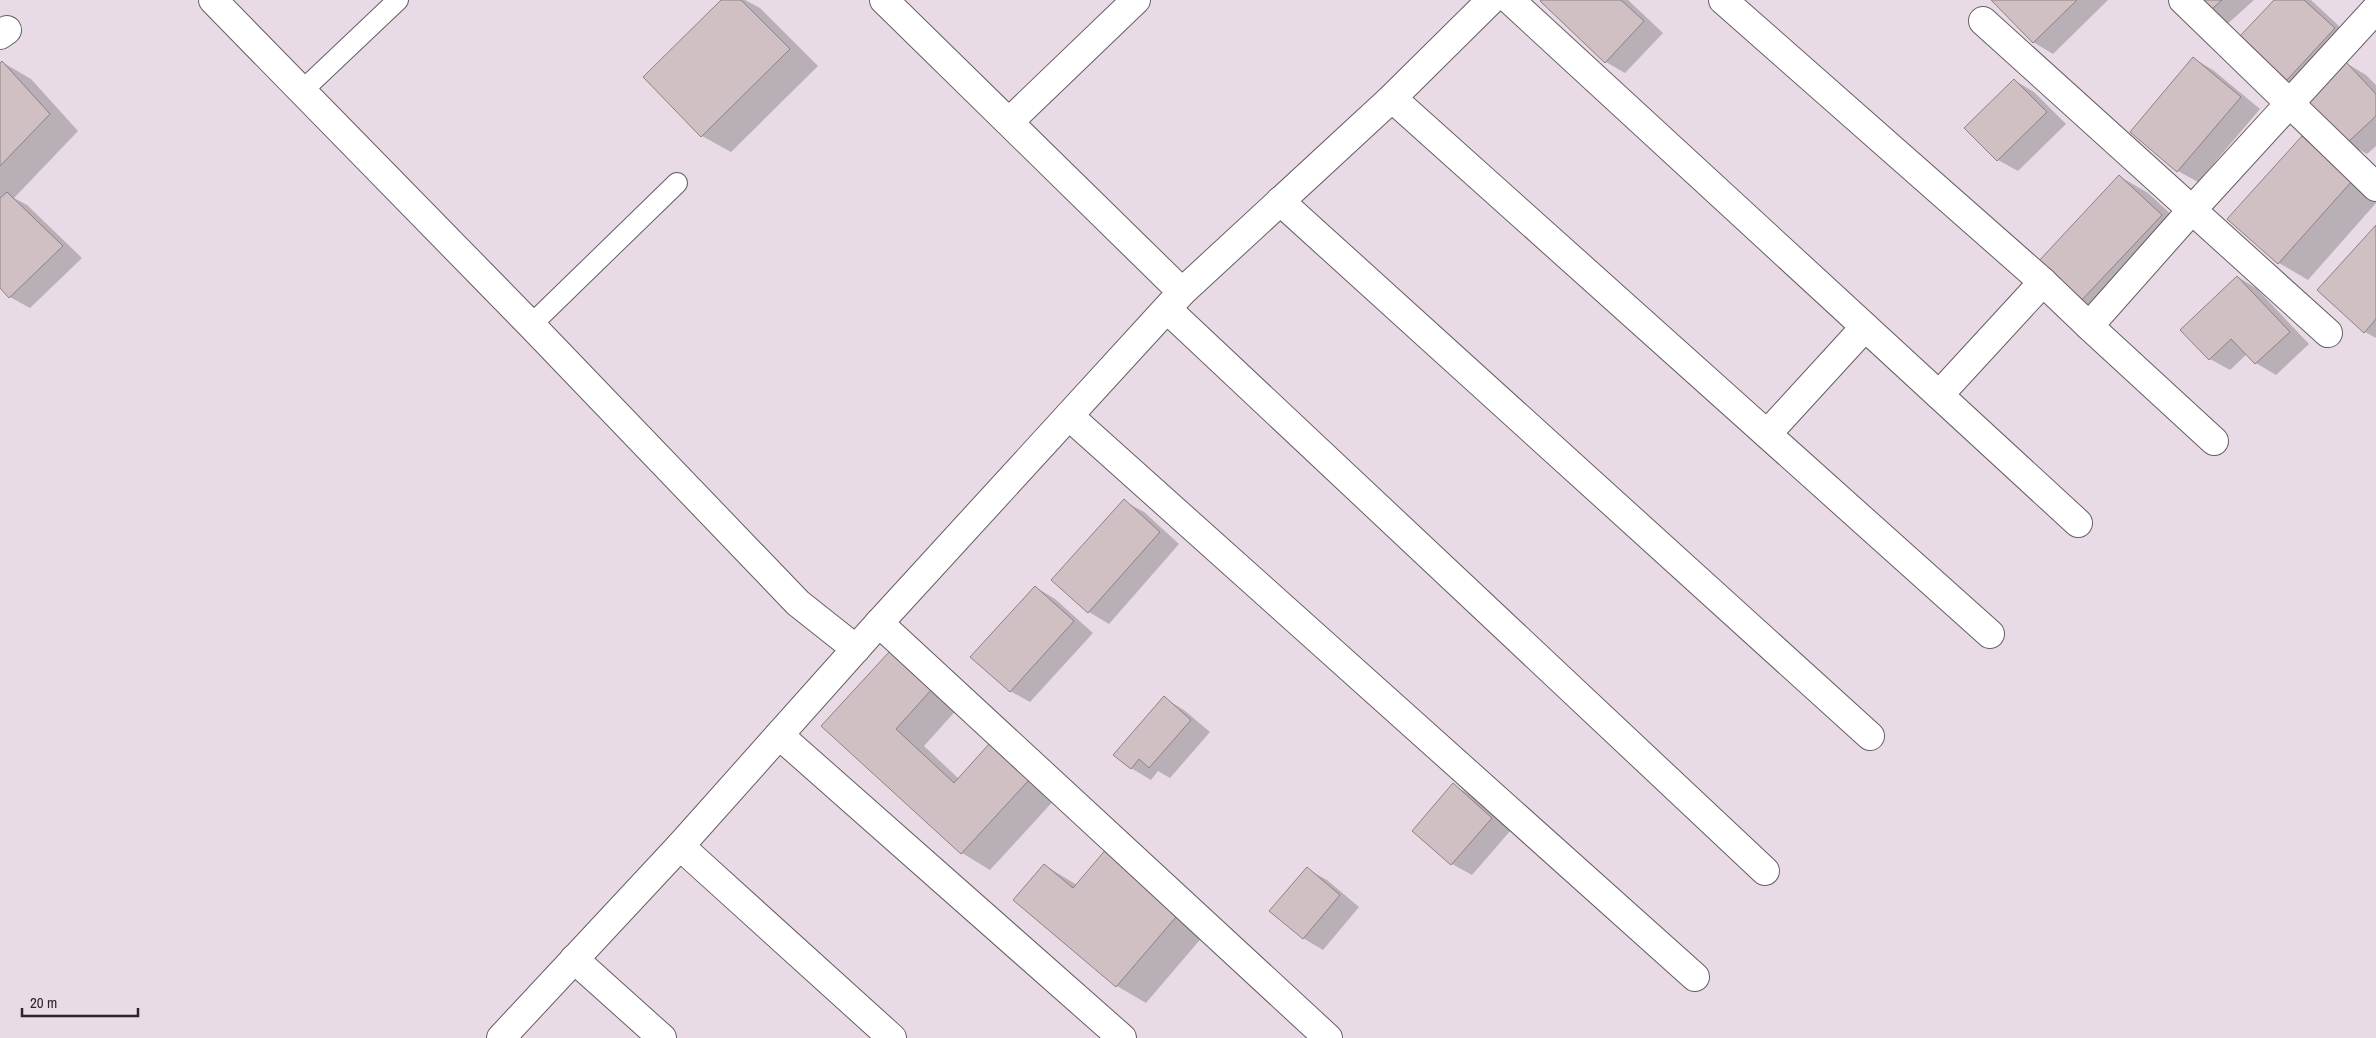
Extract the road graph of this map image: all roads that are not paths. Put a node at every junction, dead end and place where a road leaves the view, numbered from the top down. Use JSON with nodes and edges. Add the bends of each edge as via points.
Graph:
{"nodes":[{"id":1,"x":213,"y":0,"type":"edge"},
{"id":2,"x":398,"y":0,"type":"edge"},
{"id":3,"x":884,"y":0,"type":"edge"},
{"id":4,"x":1136,"y":0,"type":"edge"},
{"id":5,"x":1491,"y":0,"type":"edge"},
{"id":6,"x":1510,"y":0,"type":"edge"},
{"id":7,"x":1723,"y":0,"type":"edge"},
{"id":8,"x":2183,"y":0,"type":"edge"},
{"id":9,"x":2376,"y":8,"type":"edge"},
{"id":10,"x":1983,"y":21,"type":"dead end"},
{"id":11,"x":302,"y":91,"type":"junction"},
{"id":12,"x":1392,"y":98,"type":"junction"},
{"id":13,"x":2290,"y":103,"type":"junction"},
{"id":14,"x":1010,"y":121,"type":"junction"},
{"id":15,"x":677,"y":183,"type":"dead end"},
{"id":16,"x":2376,"y":188,"type":"edge"},
{"id":17,"x":1280,"y":201,"type":"junction"},
{"id":18,"x":2191,"y":211,"type":"junction"},
{"id":19,"x":2043,"y":282,"type":"junction"},
{"id":20,"x":1175,"y":300,"type":"junction"},
{"id":21,"x":531,"y":325,"type":"junction"},
{"id":22,"x":2089,"y":326,"type":"junction"},
{"id":23,"x":1865,"y":327,"type":"junction"},
{"id":24,"x":2328,"y":333,"type":"dead end"},
{"id":25,"x":1939,"y":395,"type":"junction"},
{"id":26,"x":1069,"y":416,"type":"junction"},
{"id":27,"x":1767,"y":434,"type":"junction"},
{"id":28,"x":2214,"y":441,"type":"dead end"},
{"id":29,"x":2078,"y":523,"type":"dead end"},
{"id":30,"x":879,"y":623,"type":"junction"},
{"id":31,"x":1990,"y":634,"type":"dead end"},
{"id":32,"x":856,"y":648,"type":"junction"},
{"id":33,"x":779,"y":736,"type":"junction"},
{"id":34,"x":1870,"y":736,"type":"dead end"},
{"id":35,"x":680,"y":846,"type":"junction"},
{"id":36,"x":1765,"y":871,"type":"dead end"},
{"id":37,"x":574,"y":959,"type":"junction"},
{"id":38,"x":1695,"y":978,"type":"dead end"},
{"id":39,"x":501,"y":1038,"type":"edge"},
{"id":40,"x":662,"y":1038,"type":"edge"},
{"id":41,"x":892,"y":1038,"type":"edge"},
{"id":42,"x":1122,"y":1038,"type":"edge"},
{"id":43,"x":1328,"y":1038,"type":"edge"}],
"edges":[{"from":1,"to":11,"type":"street"},
{"from":2,"to":11,"type":"lane"},
{"from":3,"to":14,"type":"street"},
{"from":4,"to":14,"type":"street"},
{"from":5,"to":12,"type":"street"},
{"from":6,"to":23,"type":"street"},
{"from":7,"to":19,"type":"street"},
{"from":8,"to":13,"type":"street"},
{"from":9,"to":13,"type":"street"},
{"from":10,"to":18,"type":"street"},
{"from":11,"to":21,"type":"street"},
{"from":12,"to":17,"type":"street"},
{"from":12,"to":27,"type":"street"},
{"from":13,"to":16,"type":"street"},
{"from":13,"to":18,"type":"street"},
{"from":14,"to":20,"type":"street"},
{"from":15,"to":21,"type":"lane"},
{"from":17,"to":20,"type":"street"},
{"from":17,"to":34,"type":"street"},
{"from":18,"to":22,"type":"street"},
{"from":18,"to":24,"type":"street"},
{"from":19,"to":22,"type":"street"},
{"from":19,"to":25,"type":"street"},
{"from":20,"to":26,"type":"street"},
{"from":20,"to":36,"type":"street"},
{"from":21,"to":32,"type":"street","via":[[798,603]]},
{"from":22,"to":28,"type":"street"},
{"from":23,"to":25,"type":"street"},
{"from":23,"to":27,"type":"street"},
{"from":25,"to":29,"type":"street"},
{"from":26,"to":30,"type":"street"},
{"from":26,"to":38,"type":"street"},
{"from":27,"to":31,"type":"street"},
{"from":30,"to":32,"type":"street"},
{"from":30,"to":43,"type":"street"},
{"from":32,"to":33,"type":"street"},
{"from":33,"to":35,"type":"street"},
{"from":33,"to":42,"type":"street"},
{"from":35,"to":37,"type":"street"},
{"from":35,"to":41,"type":"street"},
{"from":37,"to":39,"type":"street"},
{"from":37,"to":40,"type":"street"}]}
